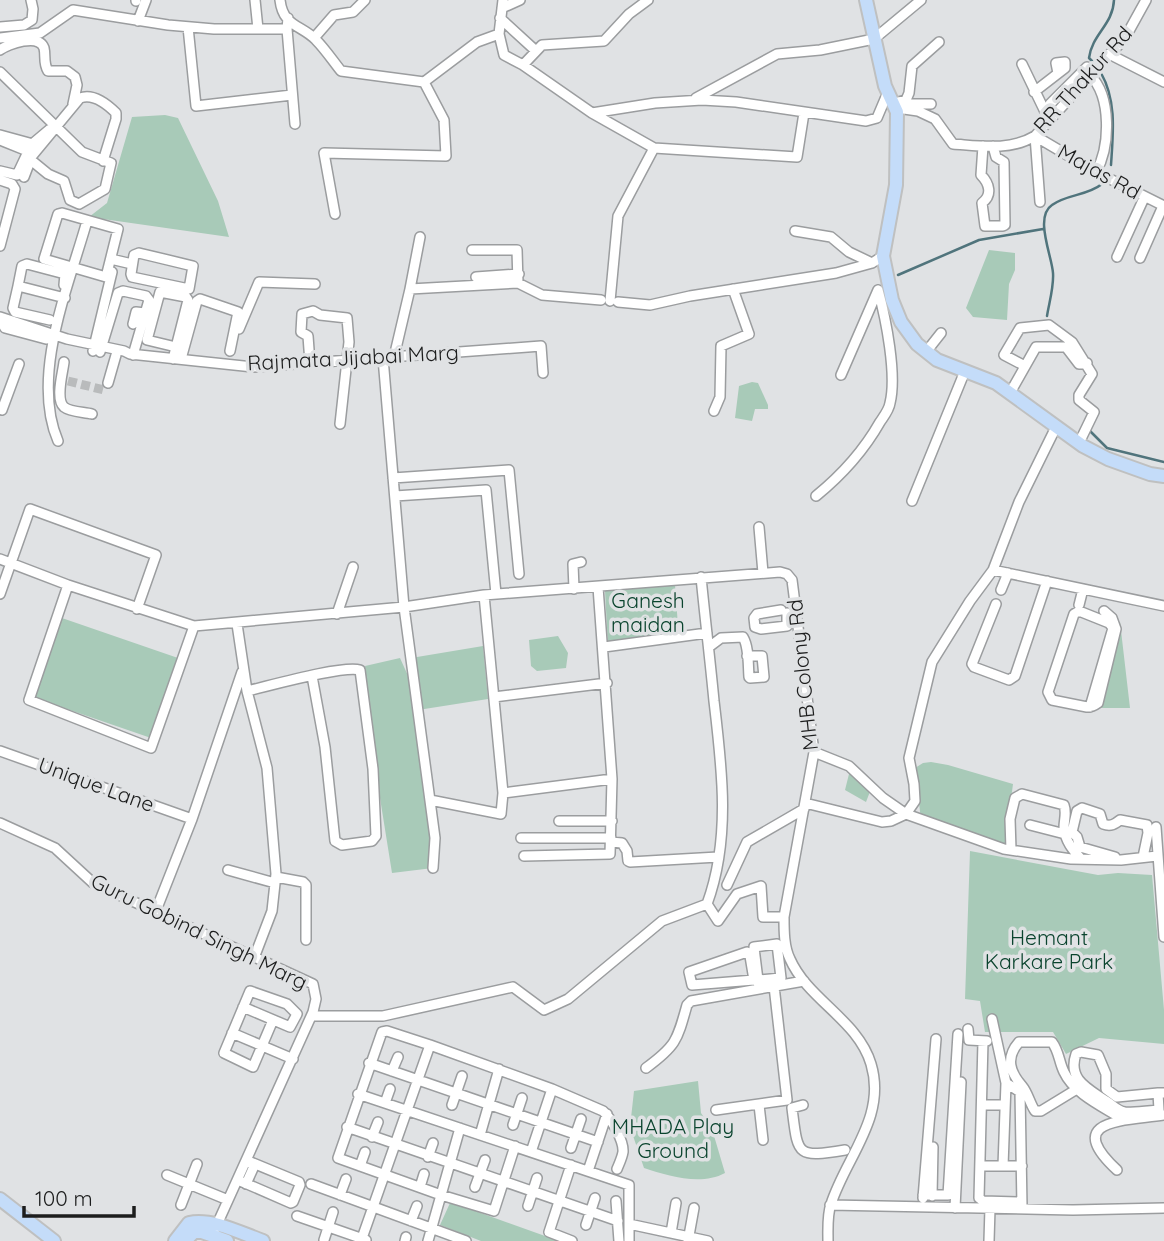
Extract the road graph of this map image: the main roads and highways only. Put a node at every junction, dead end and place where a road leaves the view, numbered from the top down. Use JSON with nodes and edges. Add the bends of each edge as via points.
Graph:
{"nodes":[{"id":1,"x":866,"y":0,"type":"edge"},
{"id":2,"x":1164,"y":476,"type":"edge"},
{"id":3,"x":0,"y":1199,"type":"edge"},
{"id":4,"x":214,"y":1231,"type":"junction"},
{"id":5,"x":54,"y":1241,"type":"edge"},
{"id":6,"x":175,"y":1241,"type":"edge"},
{"id":7,"x":185,"y":1241,"type":"edge"},
{"id":8,"x":227,"y":1241,"type":"edge"},
{"id":9,"x":263,"y":1241,"type":"edge"}],
"edges":[{"from":1,"to":2,"type":"main road","via":[[893,102],[896,185],[878,259],[882,284],[901,322],[937,360],[996,383],[1108,460]]},
{"from":3,"to":5,"type":"main road"},
{"from":4,"to":6,"type":"main road","via":[[203,1222],[189,1223]]},
{"from":4,"to":7,"type":"main road","via":[[194,1232]]},
{"from":4,"to":8,"type":"main road"},
{"from":4,"to":9,"type":"main road"}]}
